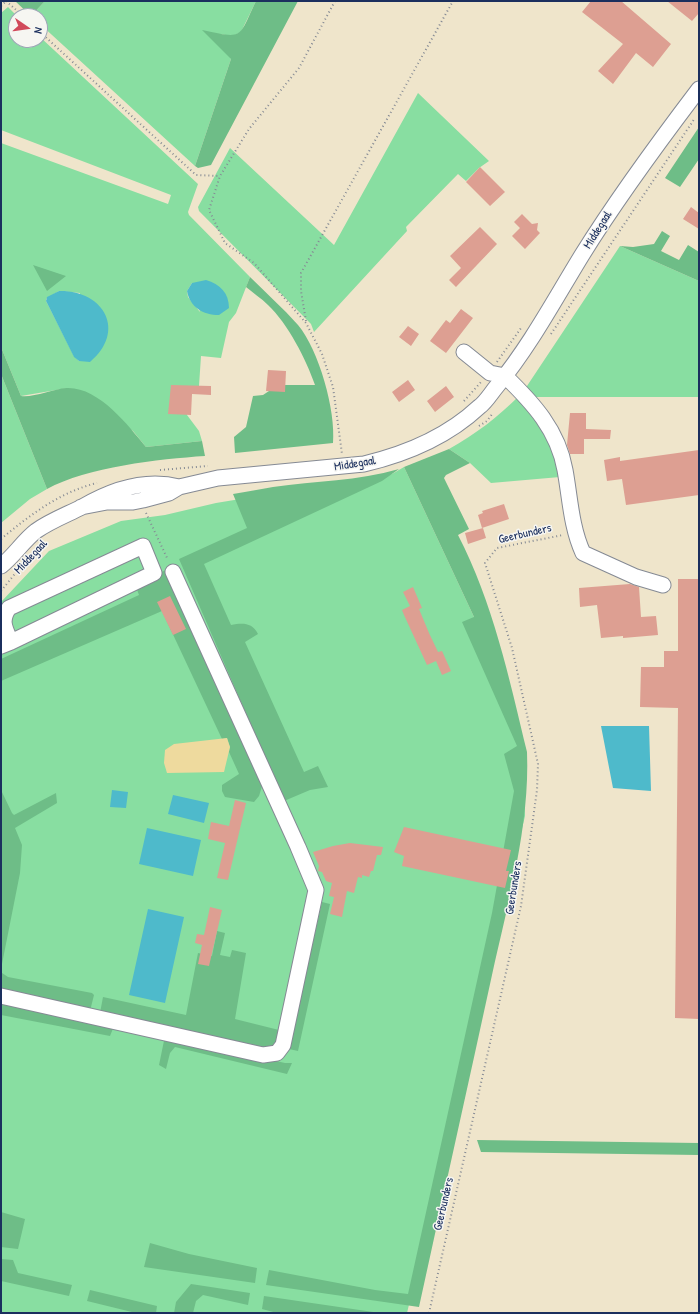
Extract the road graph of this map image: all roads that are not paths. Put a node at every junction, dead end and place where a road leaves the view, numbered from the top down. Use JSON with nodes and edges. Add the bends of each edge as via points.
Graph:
{"nodes":[{"id":1,"x":699,"y":89,"type":"edge"},
{"id":2,"x":464,"y":352,"type":"dead end"},
{"id":3,"x":505,"y":376,"type":"junction"},
{"id":4,"x":179,"y":487,"type":"junction"},
{"id":5,"x":81,"y":507,"type":"junction"},
{"id":6,"x":10,"y":564,"type":"edge"},
{"id":7,"x":173,"y":572,"type":"road end"},
{"id":8,"x":1,"y":576,"type":"edge"},
{"id":9,"x":663,"y":585,"type":"dead end"},
{"id":10,"x":6,"y":644,"type":"edge"},
{"id":11,"x":1,"y":996,"type":"edge"}],
"edges":[{"from":1,"to":3,"type":"street","name":"Middegaal","via":[[606,216]]},
{"from":2,"to":3,"type":"street","via":[[490,373]]},
{"from":3,"to":4,"type":"street","name":"Middegaal","via":[[480,407],[454,427],[424,445],[387,459],[343,467],[218,478]]},
{"from":3,"to":9,"type":"street","via":[[534,406],[551,429],[565,468],[575,532],[583,553],[636,577]]},
{"from":4,"to":5,"type":"street","name":"Middegaal","via":[[169,493],[143,500],[107,502]]},
{"from":4,"to":5,"type":"street","name":"Middegaal","via":[[141,485],[94,499]]},
{"from":5,"to":6,"type":"street","name":"Middegaal","via":[[35,532]]},
{"from":6,"to":8,"type":"street","name":"Middegaal"},
{"from":7,"to":11,"type":"street","via":[[316,890],[283,1045],[277,1053],[263,1055]]},
{"from":10,"to":10,"type":"street","via":[[154,572],[143,546],[9,608],[3,616]]}]}
